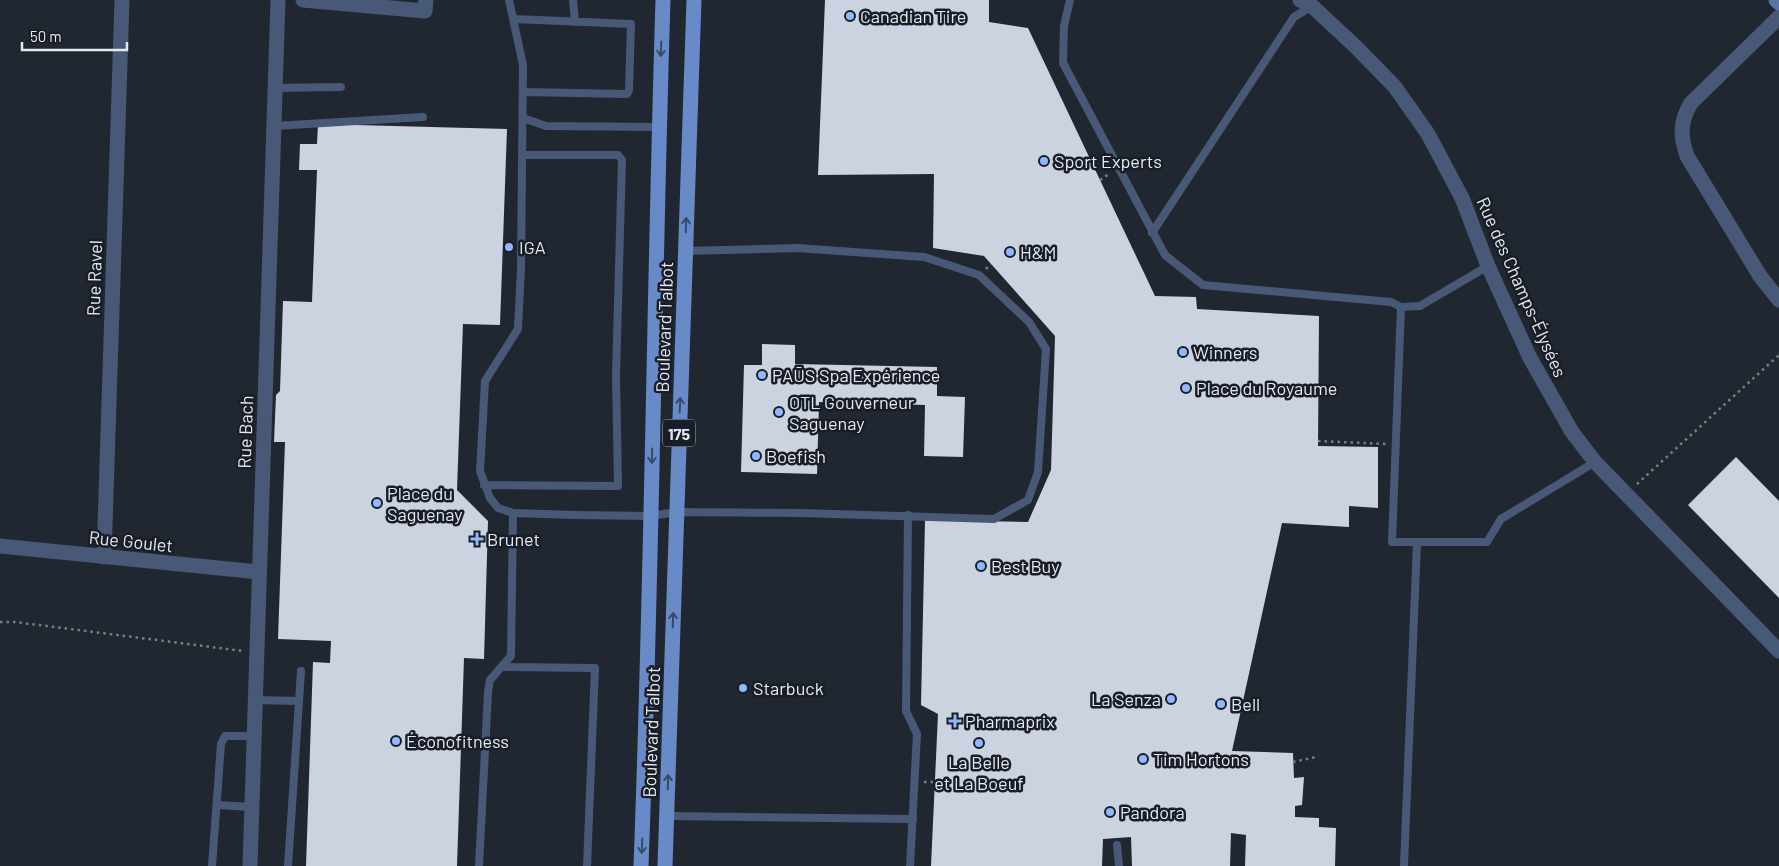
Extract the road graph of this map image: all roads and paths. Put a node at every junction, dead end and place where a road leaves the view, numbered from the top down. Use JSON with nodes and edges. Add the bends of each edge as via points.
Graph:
{"nodes":[{"id":1,"x":122,"y":0,"type":"edge"},
{"id":2,"x":278,"y":0,"type":"edge"},
{"id":3,"x":303,"y":0,"type":"edge"},
{"id":4,"x":426,"y":0,"type":"edge"},
{"id":5,"x":509,"y":0,"type":"edge"},
{"id":6,"x":573,"y":0,"type":"edge"},
{"id":7,"x":663,"y":0,"type":"edge"},
{"id":8,"x":694,"y":0,"type":"edge"},
{"id":9,"x":1070,"y":0,"type":"edge"},
{"id":10,"x":1776,"y":0,"type":"edge"},
{"id":11,"x":1309,"y":2,"type":"edge"},
{"id":12,"x":1779,"y":3,"type":"edge"},
{"id":13,"x":1779,"y":17,"type":"edge"},
{"id":14,"x":514,"y":19,"type":"junction"},
{"id":15,"x":575,"y":22,"type":"junction"},
{"id":16,"x":341,"y":87,"type":"dead end"},
{"id":17,"x":276,"y":88,"type":"junction"},
{"id":18,"x":524,"y":92,"type":"junction"},
{"id":19,"x":423,"y":117,"type":"dead end"},
{"id":20,"x":523,"y":118,"type":"junction"},
{"id":21,"x":274,"y":126,"type":"junction"},
{"id":22,"x":659,"y":127,"type":"junction"},
{"id":23,"x":523,"y":154,"type":"junction"},
{"id":24,"x":1152,"y":233,"type":"junction"},
{"id":25,"x":685,"y":250,"type":"junction"},
{"id":26,"x":1488,"y":266,"type":"junction"},
{"id":27,"x":1779,"y":300,"type":"edge"},
{"id":28,"x":1401,"y":307,"type":"junction"},
{"id":29,"x":1779,"y":355,"type":"edge"},
{"id":30,"x":1318,"y":441,"type":"dead end"},
{"id":31,"x":1395,"y":445,"type":"junction"},
{"id":32,"x":1595,"y":462,"type":"junction"},
{"id":33,"x":484,"y":485,"type":"junction"},
{"id":34,"x":1627,"y":494,"type":"junction"},
{"id":35,"x":676,"y":512,"type":"junction"},
{"id":36,"x":514,"y":513,"type":"junction"},
{"id":37,"x":908,"y":515,"type":"junction"},
{"id":38,"x":652,"y":516,"type":"junction"},
{"id":39,"x":1417,"y":542,"type":"junction"},
{"id":40,"x":0,"y":546,"type":"edge"},
{"id":41,"x":104,"y":557,"type":"junction"},
{"id":42,"x":258,"y":572,"type":"junction"},
{"id":43,"x":0,"y":622,"type":"edge"},
{"id":44,"x":1779,"y":651,"type":"edge"},
{"id":45,"x":257,"y":653,"type":"junction"},
{"id":46,"x":501,"y":667,"type":"junction"},
{"id":47,"x":302,"y":671,"type":"dead end"},
{"id":48,"x":255,"y":700,"type":"junction"},
{"id":49,"x":299,"y":701,"type":"junction"},
{"id":50,"x":254,"y":736,"type":"junction"},
{"id":51,"x":1316,"y":757,"type":"dead end"},
{"id":52,"x":1293,"y":762,"type":"dead end"},
{"id":53,"x":217,"y":805,"type":"junction"},
{"id":54,"x":252,"y":807,"type":"junction"},
{"id":55,"x":667,"y":816,"type":"junction"},
{"id":56,"x":913,"y":819,"type":"junction"},
{"id":57,"x":1117,"y":845,"type":"dead end"},
{"id":58,"x":212,"y":866,"type":"edge"},
{"id":59,"x":250,"y":866,"type":"edge"},
{"id":60,"x":288,"y":866,"type":"edge"},
{"id":61,"x":479,"y":866,"type":"edge"},
{"id":62,"x":588,"y":866,"type":"edge"},
{"id":63,"x":641,"y":866,"type":"edge"},
{"id":64,"x":665,"y":866,"type":"edge"},
{"id":65,"x":910,"y":866,"type":"edge"},
{"id":66,"x":1119,"y":866,"type":"edge"},
{"id":67,"x":1404,"y":866,"type":"edge"}],
"edges":[{"from":1,"to":41,"type":"street","name":"Rue Ravel"},
{"from":2,"to":17,"type":"street","name":"Rue Bach"},
{"from":3,"to":4,"type":"street","via":[[425,12]]},
{"from":5,"to":14,"type":"lane"},
{"from":6,"to":15,"type":"lane"},
{"from":7,"to":22,"type":"main road","name":"Boulevard Talbot","number":"175","one_way":true},
{"from":25,"to":8,"type":"main road","name":"Boulevard Talbot","number":"175","one_way":true},
{"from":9,"to":24,"type":"lane","via":[[1064,26],[1063,63]]},
{"from":10,"to":12,"type":"street"},
{"from":11,"to":24,"type":"lane","via":[[1294,17]]},
{"from":11,"to":26,"type":"street","name":"Rue des Champs-Élysées","via":[[1394,87],[1428,134],[1462,198]]},
{"from":13,"to":27,"type":"street","via":[[1691,103],[1681,128],[1687,156],[1760,276]]},
{"from":14,"to":15,"type":"lane"},
{"from":14,"to":18,"type":"lane","via":[[524,65]]},
{"from":15,"to":18,"type":"lane","via":[[631,24],[627,94]]},
{"from":16,"to":17,"type":"lane"},
{"from":17,"to":21,"type":"street","name":"Rue Bach"},
{"from":18,"to":20,"type":"lane"},
{"from":19,"to":21,"type":"lane"},
{"from":20,"to":22,"type":"lane","via":[[546,126]]},
{"from":20,"to":23,"type":"lane"},
{"from":21,"to":42,"type":"street","name":"Rue Bach"},
{"from":22,"to":38,"type":"main road","name":"Boulevard Talbot","number":"175","one_way":true},
{"from":23,"to":33,"type":"lane","via":[[518,329],[486,381],[480,471]]},
{"from":23,"to":33,"type":"lane","via":[[618,155],[622,160],[616,375],[618,486]]},
{"from":24,"to":28,"type":"lane","via":[[1165,255],[1203,285],[1391,302]]},
{"from":35,"to":25,"type":"main road","name":"Boulevard Talbot","number":"175","one_way":true},
{"from":25,"to":37,"type":"lane","via":[[797,248],[924,257],[979,275],[1028,322],[1046,349],[1038,472],[1028,500],[994,519]]},
{"from":26,"to":28,"type":"lane","via":[[1420,306]]},
{"from":26,"to":32,"type":"street","name":"Rue des Champs-Élysées","via":[[1530,358],[1572,432]]},
{"from":28,"to":31,"type":"lane"},
{"from":29,"to":34,"type":"path"},
{"from":30,"to":31,"type":"path"},
{"from":31,"to":39,"type":"lane","via":[[1392,542]]},
{"from":32,"to":34,"type":"street","name":"Rue des Champs-Élysées"},
{"from":32,"to":39,"type":"lane","via":[[1502,518],[1487,542]]},
{"from":33,"to":36,"type":"lane","via":[[498,508]]},
{"from":34,"to":44,"type":"street","name":"Rue des Champs-Élysées"},
{"from":35,"to":37,"type":"lane"},
{"from":35,"to":38,"type":"lane"},
{"from":55,"to":35,"type":"main road","name":"Boulevard Talbot","number":"175","one_way":true},
{"from":36,"to":38,"type":"lane"},
{"from":36,"to":46,"type":"lane","via":[[511,656]]},
{"from":37,"to":56,"type":"lane","via":[[906,711],[917,734]]},
{"from":38,"to":63,"type":"main road","name":"Boulevard Talbot","number":"175","one_way":true},
{"from":39,"to":67,"type":"lane"},
{"from":40,"to":41,"type":"street","name":"Rue Goulet"},
{"from":41,"to":42,"type":"street","name":"Rue Goulet"},
{"from":42,"to":45,"type":"street","name":"Rue Bach"},
{"from":43,"to":45,"type":"path"},
{"from":45,"to":48,"type":"street","name":"Rue Bach"},
{"from":46,"to":61,"type":"lane","via":[[490,680],[488,692]]},
{"from":46,"to":62,"type":"lane","via":[[595,668]]},
{"from":47,"to":49,"type":"lane"},
{"from":48,"to":49,"type":"lane"},
{"from":48,"to":50,"type":"street","name":"Rue Bach"},
{"from":49,"to":60,"type":"lane"},
{"from":50,"to":53,"type":"lane","via":[[225,736],[221,744]]},
{"from":50,"to":54,"type":"street","name":"Rue Bach"},
{"from":51,"to":52,"type":"path"},
{"from":53,"to":54,"type":"lane"},
{"from":53,"to":58,"type":"lane"},
{"from":54,"to":59,"type":"street","name":"Rue Bach"},
{"from":55,"to":56,"type":"lane"},
{"from":55,"to":64,"type":"main road","name":"Boulevard Talbot","number":"175"},
{"from":56,"to":65,"type":"lane"},
{"from":57,"to":66,"type":"lane"}]}
